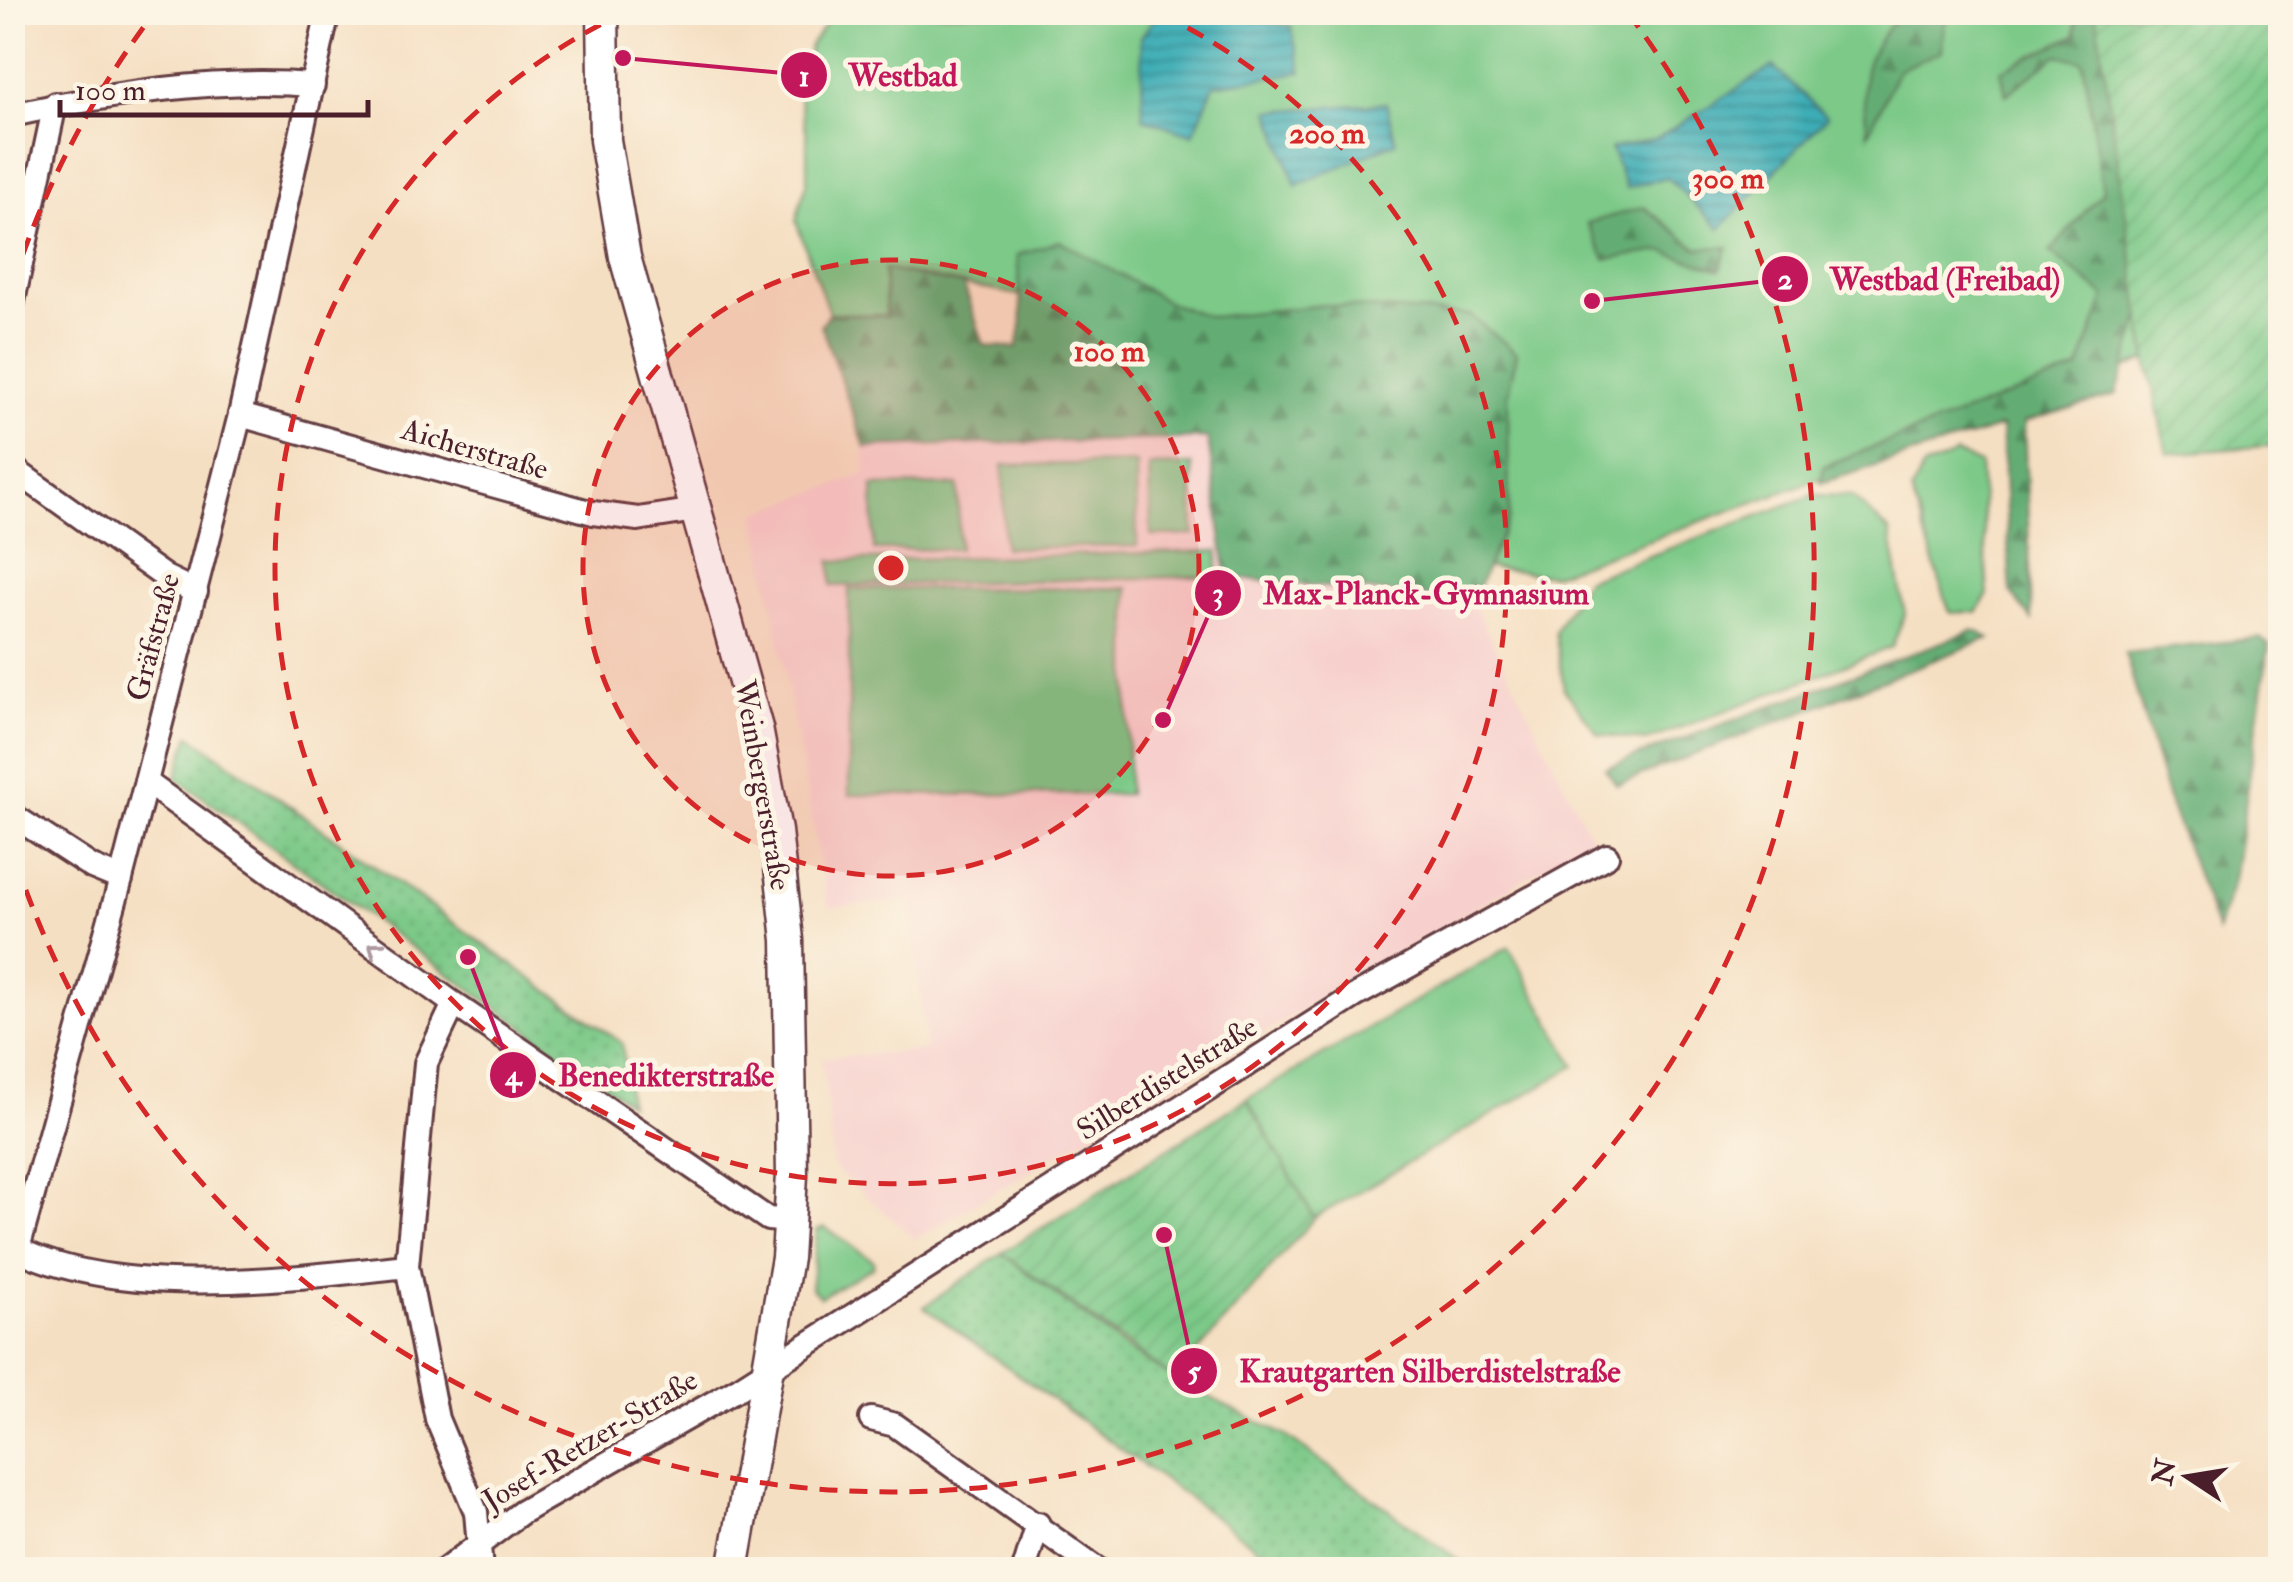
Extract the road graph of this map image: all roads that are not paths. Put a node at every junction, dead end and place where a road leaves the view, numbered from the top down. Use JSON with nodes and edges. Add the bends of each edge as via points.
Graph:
{"nodes":[{"id":1,"x":328,"y":12,"type":"edge"},
{"id":2,"x":603,"y":12,"type":"edge"},
{"id":3,"x":313,"y":85,"type":"junction"},
{"id":4,"x":55,"y":104,"type":"junction"},
{"id":5,"x":12,"y":116,"type":"edge"},
{"id":6,"x":12,"y":306,"type":"edge"},
{"id":7,"x":240,"y":416,"type":"junction"},
{"id":8,"x":12,"y":468,"type":"edge"},
{"id":9,"x":696,"y":510,"type":"junction"},
{"id":10,"x":196,"y":592,"type":"junction"},
{"id":11,"x":146,"y":782,"type":"junction"},
{"id":12,"x":12,"y":816,"type":"edge"},
{"id":13,"x":1607,"y":856,"type":"dead end"},
{"id":14,"x":121,"y":879,"type":"junction"},
{"id":15,"x":454,"y":1004,"type":"junction"},
{"id":16,"x":790,"y":1220,"type":"junction"},
{"id":17,"x":14,"y":1255,"type":"edge"},
{"id":18,"x":407,"y":1266,"type":"junction"},
{"id":19,"x":770,"y":1368,"type":"junction"},
{"id":20,"x":871,"y":1420,"type":"dead end"},
{"id":21,"x":1038,"y":1524,"type":"junction"},
{"id":22,"x":480,"y":1541,"type":"junction"},
{"id":23,"x":445,"y":1570,"type":"edge"},
{"id":24,"x":480,"y":1570,"type":"edge"},
{"id":25,"x":733,"y":1570,"type":"edge"},
{"id":26,"x":1024,"y":1570,"type":"edge"},
{"id":27,"x":1098,"y":1570,"type":"edge"}],
"edges":[{"from":1,"to":3,"type":"street","name":"Gräfstraße"},
{"from":2,"to":9,"type":"main road","name":"Weinbergerstraße","via":[[605,140],[624,257]]},
{"from":3,"to":4,"type":"street","via":[[278,82]]},
{"from":3,"to":7,"type":"street","name":"Gräfstraße"},
{"from":4,"to":5,"type":"street"},
{"from":4,"to":6,"type":"street"},
{"from":7,"to":9,"type":"street","name":"Aicherstraße","via":[[592,514],[638,519]]},
{"from":7,"to":10,"type":"street","name":"Gräfstraße"},
{"from":8,"to":10,"type":"street"},
{"from":9,"to":16,"type":"main road","name":"Weinbergerstraße","via":[[758,728],[776,830],[790,1000]]},
{"from":10,"to":11,"type":"street","name":"Gräfstraße"},
{"from":11,"to":14,"type":"street","name":"Gräfstraße"},
{"from":15,"to":11,"type":"street","one_way":true},
{"from":12,"to":14,"type":"street"},
{"from":13,"to":19,"type":"street","name":"Silberdistelstraße","via":[[1355,996]]},
{"from":14,"to":17,"type":"street","name":"Gräfstraße"},
{"from":15,"to":16,"type":"street","via":[[768,1218]]},
{"from":15,"to":18,"type":"street","via":[[426,1063]]},
{"from":16,"to":19,"type":"main road","name":"Weinbergerstraße"},
{"from":17,"to":18,"type":"street","via":[[119,1277],[228,1282]]},
{"from":18,"to":22,"type":"street","via":[[437,1419],[476,1512]]},
{"from":19,"to":22,"type":"street","name":"Josef-Retzer-Straße"},
{"from":19,"to":25,"type":"main road","name":"Weinbergerstraße"},
{"from":20,"to":21,"type":"street","via":[[895,1424]]},
{"from":21,"to":26,"type":"street"},
{"from":21,"to":27,"type":"street"},
{"from":22,"to":23,"type":"street","name":"Josef-Retzer-Straße"},
{"from":22,"to":24,"type":"street"}]}
